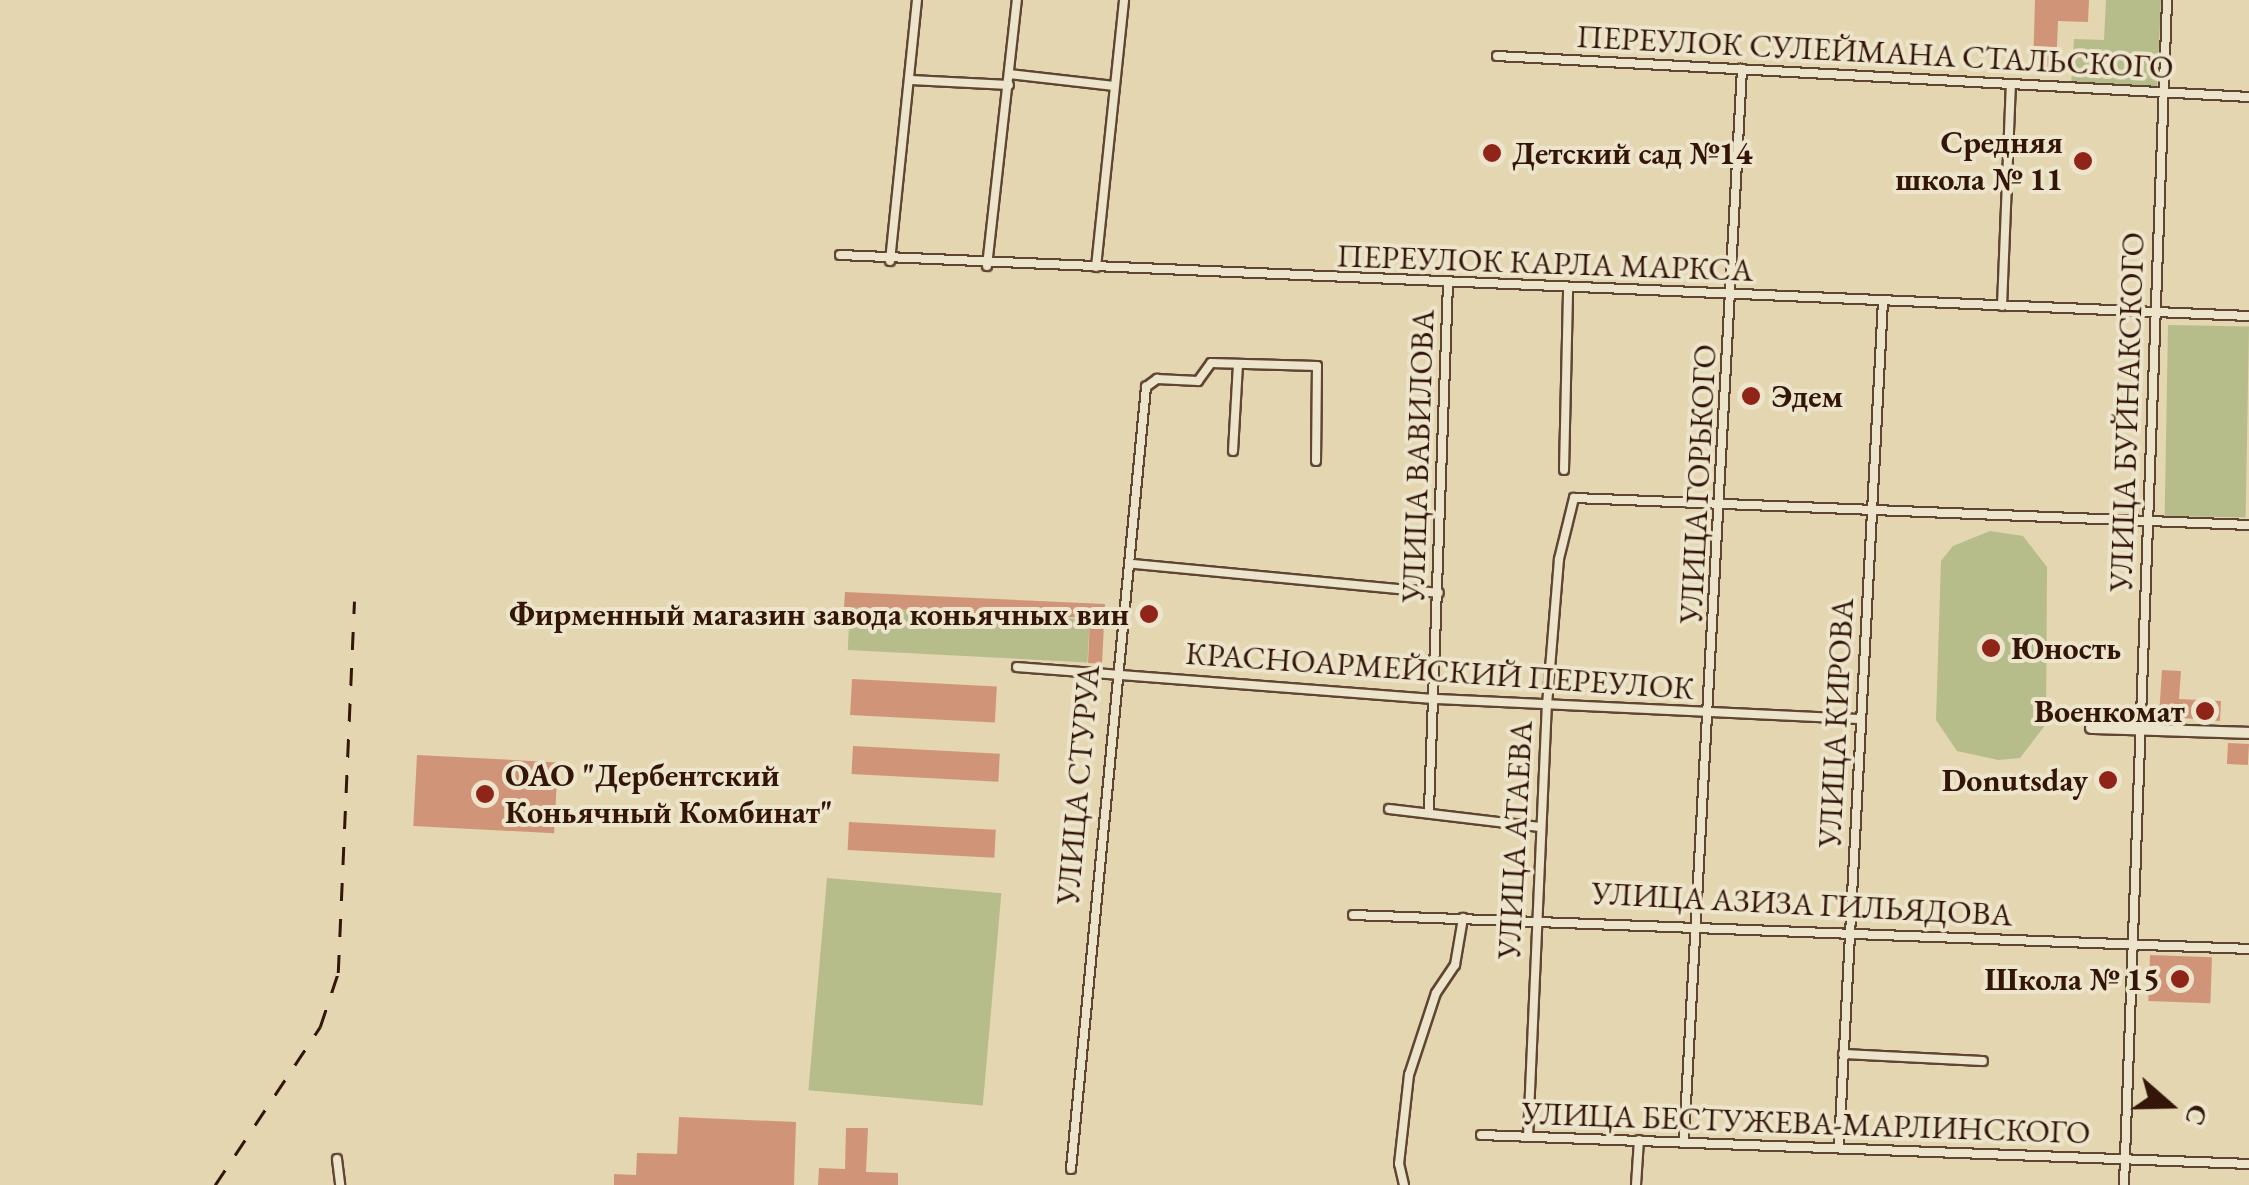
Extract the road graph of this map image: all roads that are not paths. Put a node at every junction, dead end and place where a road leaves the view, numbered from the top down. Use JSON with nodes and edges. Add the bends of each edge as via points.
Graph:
{"nodes":[{"id":1,"x":917,"y":0,"type":"edge"},
{"id":2,"x":1017,"y":0,"type":"edge"},
{"id":3,"x":1124,"y":0,"type":"edge"},
{"id":4,"x":2167,"y":0,"type":"edge"},
{"id":5,"x":1497,"y":56,"type":"dead end"},
{"id":6,"x":1742,"y":70,"type":"junction"},
{"id":7,"x":1009,"y":74,"type":"junction"},
{"id":8,"x":910,"y":80,"type":"junction"},
{"id":9,"x":2011,"y":84,"type":"junction"},
{"id":10,"x":1008,"y":85,"type":"junction"},
{"id":11,"x":1114,"y":86,"type":"junction"},
{"id":12,"x":2164,"y":93,"type":"junction"},
{"id":13,"x":2249,"y":97,"type":"edge"},
{"id":14,"x":840,"y":255,"type":"dead end"},
{"id":15,"x":890,"y":261,"type":"junction"},
{"id":16,"x":987,"y":266,"type":"junction"},
{"id":17,"x":1096,"y":268,"type":"junction"},
{"id":18,"x":1448,"y":284,"type":"junction"},
{"id":19,"x":1568,"y":289,"type":"junction"},
{"id":20,"x":1734,"y":296,"type":"junction"},
{"id":21,"x":1883,"y":302,"type":"junction"},
{"id":22,"x":2002,"y":306,"type":"junction"},
{"id":23,"x":2156,"y":312,"type":"junction"},
{"id":24,"x":2249,"y":316,"type":"edge"},
{"id":25,"x":1238,"y":364,"type":"junction"},
{"id":26,"x":1233,"y":452,"type":"dead end"},
{"id":27,"x":1316,"y":461,"type":"dead end"},
{"id":28,"x":1564,"y":470,"type":"dead end"},
{"id":29,"x":1719,"y":501,"type":"junction"},
{"id":30,"x":1873,"y":509,"type":"junction"},
{"id":31,"x":2148,"y":522,"type":"junction"},
{"id":32,"x":2249,"y":525,"type":"edge"},
{"id":33,"x":1134,"y":564,"type":"junction"},
{"id":34,"x":1439,"y":594,"type":"junction"},
{"id":35,"x":1017,"y":667,"type":"dead end"},
{"id":36,"x":1112,"y":672,"type":"junction"},
{"id":37,"x":1436,"y":699,"type":"junction"},
{"id":38,"x":1548,"y":706,"type":"junction"},
{"id":39,"x":1711,"y":716,"type":"junction"},
{"id":40,"x":1860,"y":718,"type":"junction"},
{"id":41,"x":2091,"y":728,"type":"dead end"},
{"id":42,"x":2140,"y":729,"type":"junction"},
{"id":43,"x":2249,"y":733,"type":"edge"},
{"id":44,"x":1389,"y":809,"type":"dead end"},
{"id":45,"x":1429,"y":810,"type":"junction"},
{"id":46,"x":1540,"y":827,"type":"junction"},
{"id":47,"x":1352,"y":915,"type":"dead end"},
{"id":48,"x":1535,"y":916,"type":"junction"},
{"id":49,"x":1463,"y":918,"type":"junction"},
{"id":50,"x":1698,"y":926,"type":"junction"},
{"id":51,"x":1850,"y":930,"type":"junction"},
{"id":52,"x":2133,"y":944,"type":"junction"},
{"id":53,"x":2249,"y":949,"type":"edge"},
{"id":54,"x":1843,"y":1054,"type":"junction"},
{"id":55,"x":1983,"y":1061,"type":"dead end"},
{"id":56,"x":1481,"y":1135,"type":"dead end"},
{"id":57,"x":1528,"y":1137,"type":"junction"},
{"id":58,"x":1639,"y":1140,"type":"junction"},
{"id":59,"x":1684,"y":1140,"type":"junction"},
{"id":60,"x":1839,"y":1146,"type":"junction"},
{"id":61,"x":337,"y":1159,"type":"dead end"},
{"id":62,"x":2124,"y":1162,"type":"junction"},
{"id":63,"x":2249,"y":1164,"type":"edge"},
{"id":64,"x":1071,"y":1168,"type":"dead end"},
{"id":65,"x":340,"y":1185,"type":"edge"},
{"id":66,"x":1404,"y":1185,"type":"edge"},
{"id":67,"x":1636,"y":1185,"type":"edge"},
{"id":68,"x":2124,"y":1185,"type":"edge"}],
"edges":[{"from":1,"to":8,"type":"street"},
{"from":2,"to":7,"type":"street"},
{"from":3,"to":11,"type":"street"},
{"from":4,"to":12,"type":"street","name":"УЛИЦА БУЙНАКСКОГО"},
{"from":5,"to":6,"type":"street","name":"ПЕРЕУЛОК СУЛЕЙМАНА СТАЛЬСКОГО"},
{"from":6,"to":9,"type":"street","name":"ПЕРЕУЛОК СУЛЕЙМАНА СТАЛЬСКОГО"},
{"from":6,"to":20,"type":"street","name":"УЛИЦА ГОРЬКОГО"},
{"from":7,"to":10,"type":"street"},
{"from":7,"to":11,"type":"street"},
{"from":8,"to":10,"type":"street"},
{"from":8,"to":15,"type":"street"},
{"from":9,"to":12,"type":"street","name":"ПЕРЕУЛОК СУЛЕЙМАНА СТАЛЬСКОГО"},
{"from":9,"to":22,"type":"street"},
{"from":10,"to":16,"type":"street"},
{"from":11,"to":17,"type":"street"},
{"from":12,"to":13,"type":"street","name":"ПЕРЕУЛОК СУЛЕЙМАНА СТАЛЬСКОГО"},
{"from":12,"to":23,"type":"street","name":"УЛИЦА БУЙНАКСКОГО"},
{"from":14,"to":15,"type":"street","name":"ПЕРЕУЛОК КАРЛА МАРКСА"},
{"from":15,"to":16,"type":"street","name":"ПЕРЕУЛОК КАРЛА МАРКСА"},
{"from":16,"to":17,"type":"street","name":"ПЕРЕУЛОК КАРЛА МАРКСА"},
{"from":17,"to":18,"type":"street","name":"ПЕРЕУЛОК КАРЛА МАРКСА"},
{"from":18,"to":19,"type":"street","name":"ПЕРЕУЛОК КАРЛА МАРКСА"},
{"from":18,"to":34,"type":"street","name":"УЛИЦА ВАВИЛОВА"},
{"from":19,"to":20,"type":"street","name":"ПЕРЕУЛОК КАРЛА МАРКСА"},
{"from":19,"to":28,"type":"street"},
{"from":20,"to":21,"type":"street","name":"ПЕРЕУЛОК КАРЛА МАРКСА"},
{"from":20,"to":29,"type":"street","name":"УЛИЦА ГОРЬКОГО"},
{"from":21,"to":22,"type":"street","name":"ПЕРЕУЛОК КАРЛА МАРКСА"},
{"from":21,"to":30,"type":"street","name":"УЛИЦА КИРОВА"},
{"from":22,"to":23,"type":"street","name":"ПЕРЕУЛОК КАРЛА МАРКСА"},
{"from":23,"to":24,"type":"street","name":"ПЕРЕУЛОК КАРЛА МАРКСА"},
{"from":23,"to":31,"type":"street","name":"УЛИЦА БУЙНАКСКОГО"},
{"from":25,"to":26,"type":"street"},
{"from":25,"to":27,"type":"street","via":[[1318,366]]},
{"from":25,"to":33,"type":"street","name":"УЛИЦА СТУРУА","via":[[1211,363],[1198,381],[1157,379],[1146,386]]},
{"from":29,"to":30,"type":"street"},
{"from":29,"to":38,"type":"street","name":"УЛИЦА АТАЕВА","via":[[1583,493],[1564,528]]},
{"from":29,"to":39,"type":"street","name":"УЛИЦА ГОРЬКОГО"},
{"from":30,"to":31,"type":"street"},
{"from":30,"to":40,"type":"street","name":"УЛИЦА КИРОВА"},
{"from":31,"to":32,"type":"street"},
{"from":31,"to":42,"type":"street","name":"УЛИЦА БУЙНАКСКОГО"},
{"from":33,"to":34,"type":"street"},
{"from":33,"to":36,"type":"street","name":"УЛИЦА СТУРУА"},
{"from":34,"to":37,"type":"street","name":"УЛИЦА ВАВИЛОВА"},
{"from":35,"to":36,"type":"street","name":"КРАСНОАРМЕЙСКИЙ ПЕРЕУЛОК"},
{"from":36,"to":37,"type":"street","name":"КРАСНОАРМЕЙСКИЙ ПЕРЕУЛОК"},
{"from":36,"to":64,"type":"street","name":"УЛИЦА СТУРУА"},
{"from":37,"to":38,"type":"street","name":"КРАСНОАРМЕЙСКИЙ ПЕРЕУЛОК"},
{"from":37,"to":45,"type":"street","name":"УЛИЦА ВАВИЛОВА"},
{"from":38,"to":39,"type":"street","name":"КРАСНОАРМЕЙСКИЙ ПЕРЕУЛОК"},
{"from":38,"to":46,"type":"street","name":"УЛИЦА АТАЕВА"},
{"from":39,"to":40,"type":"street","name":"КРАСНОАРМЕЙСКИЙ ПЕРЕУЛОК"},
{"from":39,"to":50,"type":"street","name":"УЛИЦА ГОРЬКОГО"},
{"from":40,"to":51,"type":"street","name":"УЛИЦА КИРОВА"},
{"from":41,"to":42,"type":"street"},
{"from":42,"to":43,"type":"street"},
{"from":42,"to":52,"type":"street","name":"УЛИЦА БУЙНАКСКОГО"},
{"from":44,"to":45,"type":"street"},
{"from":45,"to":46,"type":"street"},
{"from":46,"to":48,"type":"street","name":"УЛИЦА АТАЕВА"},
{"from":47,"to":49,"type":"street","name":"УЛИЦА АЗИЗА ГИЛЬЯДОВА"},
{"from":48,"to":49,"type":"street","name":"УЛИЦА АЗИЗА ГИЛЬЯДОВА"},
{"from":48,"to":50,"type":"street","name":"УЛИЦА АЗИЗА ГИЛЬЯДОВА"},
{"from":48,"to":57,"type":"street","name":"УЛИЦА АТАЕВА"},
{"from":49,"to":66,"type":"street","via":[[1455,965],[1436,993],[1409,1075],[1399,1164]]},
{"from":50,"to":51,"type":"street","name":"УЛИЦА АЗИЗА ГИЛЬЯДОВА"},
{"from":50,"to":59,"type":"street","name":"УЛИЦА ГОРЬКОГО"},
{"from":51,"to":52,"type":"street","name":"УЛИЦА АЗИЗА ГИЛЬЯДОВА"},
{"from":51,"to":54,"type":"street","name":"УЛИЦА КИРОВА"},
{"from":52,"to":53,"type":"street","name":"УЛИЦА АЗИЗА ГИЛЬЯДОВА"},
{"from":52,"to":62,"type":"street","name":"УЛИЦА БУЙНАКСКОГО"},
{"from":54,"to":55,"type":"street"},
{"from":54,"to":60,"type":"street","name":"УЛИЦА КИРОВА"},
{"from":56,"to":57,"type":"street","name":"УЛИЦА БЕСТУЖЕВА-МАРЛИНСКОГО"},
{"from":57,"to":58,"type":"street","name":"УЛИЦА БЕСТУЖЕВА-МАРЛИНСКОГО"},
{"from":58,"to":59,"type":"street","name":"УЛИЦА БЕСТУЖЕВА-МАРЛИНСКОГО"},
{"from":58,"to":67,"type":"street"},
{"from":59,"to":60,"type":"street","name":"УЛИЦА БЕСТУЖЕВА-МАРЛИНСКОГО"},
{"from":60,"to":62,"type":"street","name":"УЛИЦА БЕСТУЖЕВА-МАРЛИНСКОГО"},
{"from":61,"to":65,"type":"street"},
{"from":62,"to":63,"type":"street","name":"УЛИЦА БЕСТУЖЕВА-МАРЛИНСКОГО"},
{"from":62,"to":68,"type":"street","name":"УЛИЦА БУЙНАКСКОГО"}]}
